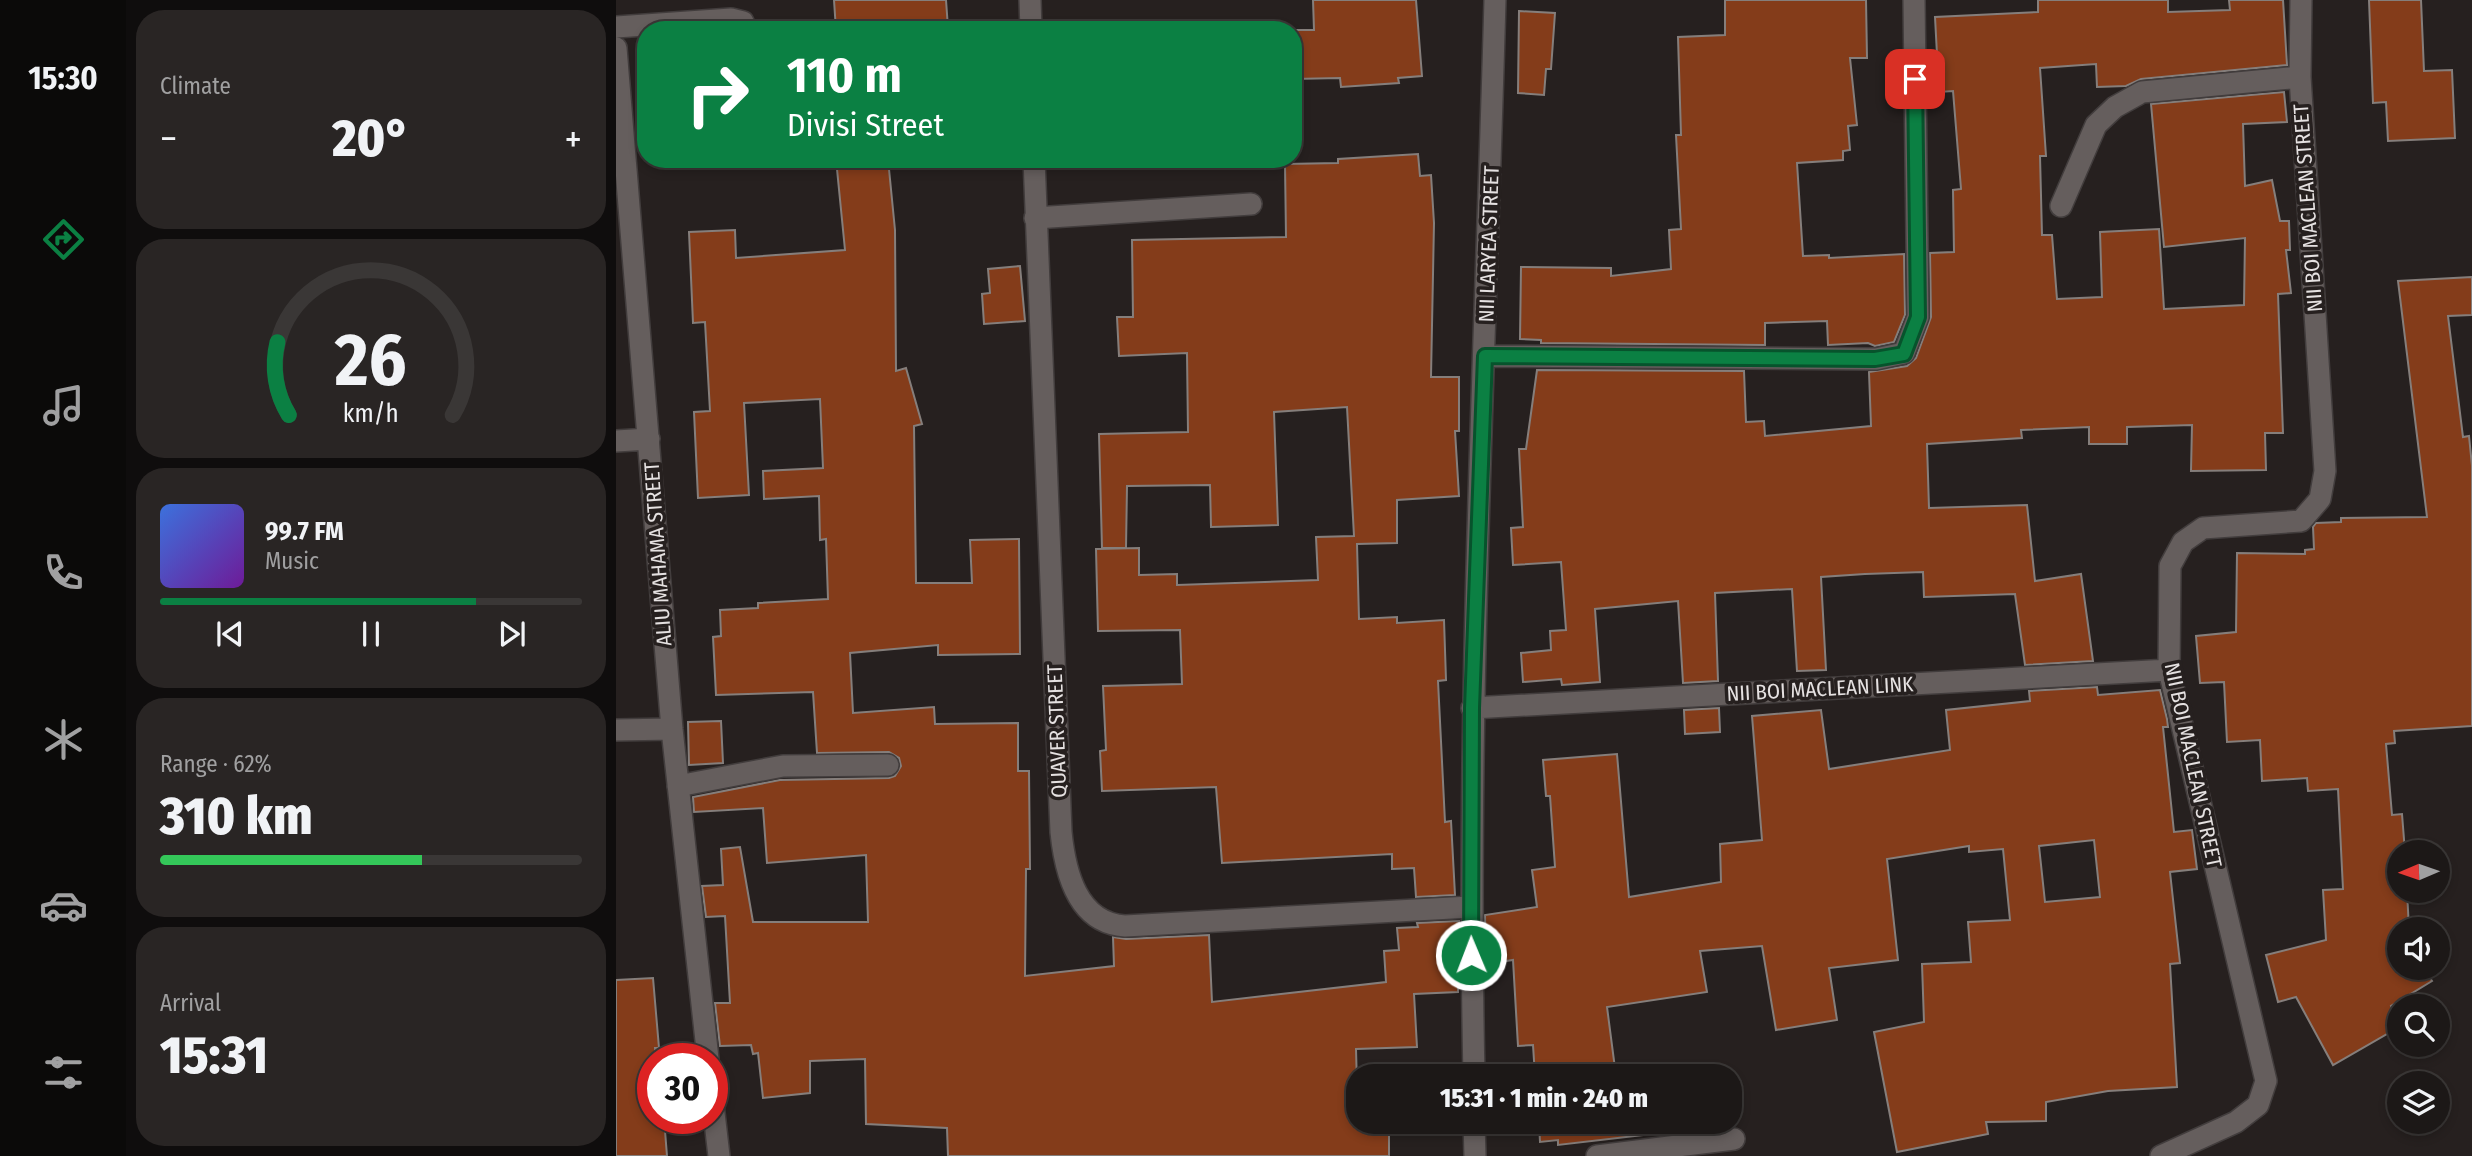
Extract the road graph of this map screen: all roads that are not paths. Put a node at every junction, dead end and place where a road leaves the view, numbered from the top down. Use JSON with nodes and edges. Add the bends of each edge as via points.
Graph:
{"nodes":[{"id":1,"x":1030,"y":0,"type":"edge"},
{"id":2,"x":1495,"y":0,"type":"edge"},
{"id":3,"x":1914,"y":0,"type":"edge"},
{"id":4,"x":2301,"y":0,"type":"edge"},
{"id":5,"x":702,"y":21,"type":"edge"},
{"id":6,"x":739,"y":21,"type":"edge"},
{"id":7,"x":1031,"y":21,"type":"edge"},
{"id":8,"x":637,"y":26,"type":"edge"},
{"id":9,"x":616,"y":27,"type":"edge"},
{"id":10,"x":616,"y":57,"type":"edge"},
{"id":11,"x":2300,"y":77,"type":"junction"},
{"id":12,"x":1034,"y":168,"type":"edge"},
{"id":13,"x":1251,"y":204,"type":"dead end"},
{"id":14,"x":2061,"y":206,"type":"dead end"},
{"id":15,"x":1035,"y":218,"type":"junction"},
{"id":16,"x":1485,"y":356,"type":"junction"},
{"id":17,"x":649,"y":439,"type":"junction"},
{"id":18,"x":616,"y":441,"type":"edge"},
{"id":19,"x":2169,"y":670,"type":"junction"},
{"id":20,"x":1472,"y":708,"type":"junction"},
{"id":21,"x":672,"y":729,"type":"junction"},
{"id":22,"x":616,"y":730,"type":"edge"},
{"id":23,"x":888,"y":765,"type":"dead end"},
{"id":24,"x":678,"y":786,"type":"junction"},
{"id":25,"x":1470,"y":907,"type":"junction"},
{"id":26,"x":706,"y":1043,"type":"edge"},
{"id":27,"x":1474,"y":1064,"type":"edge"},
{"id":28,"x":716,"y":1134,"type":"edge"},
{"id":29,"x":1475,"y":1134,"type":"edge"},
{"id":30,"x":1734,"y":1139,"type":"dead end"},
{"id":31,"x":719,"y":1156,"type":"edge"},
{"id":32,"x":1475,"y":1156,"type":"edge"},
{"id":33,"x":1597,"y":1156,"type":"edge"},
{"id":34,"x":2161,"y":1156,"type":"edge"}],
"edges":[{"from":1,"to":7,"type":"street"},
{"from":2,"to":16,"type":"street","name":"NII LARYEA STREET"},
{"from":3,"to":16,"type":"street","via":[[1918,317],[1904,354],[1875,359]]},
{"from":4,"to":11,"type":"street","name":"NII BOI MACLEAN STREET"},
{"from":5,"to":6,"type":"street"},
{"from":8,"to":9,"type":"street"},
{"from":10,"to":17,"type":"street","name":"ALIU MAHAMA STREET"},
{"from":11,"to":14,"type":"street","via":[[2142,92],[2115,107],[2096,125]]},
{"from":11,"to":19,"type":"street","name":"NII BOI MACLEAN STREET","via":[[2325,471],[2319,499],[2301,522],[2203,528],[2183,542],[2170,566]]},
{"from":12,"to":15,"type":"street","name":"QUAVER STREET"},
{"from":13,"to":15,"type":"street"},
{"from":15,"to":25,"type":"street","name":"QUAVER STREET","via":[[1061,832],[1076,894],[1100,920],[1125,926]]},
{"from":16,"to":20,"type":"street","name":"NII LARYEA STREET"},
{"from":17,"to":18,"type":"street"},
{"from":17,"to":21,"type":"street","name":"ALIU MAHAMA STREET"},
{"from":19,"to":20,"type":"street","name":"NII BOI MACLEAN LINK"},
{"from":19,"to":34,"type":"street","name":"NII BOI MACLEAN STREET","via":[[2266,1081],[2258,1105],[2236,1122]]},
{"from":20,"to":25,"type":"street","name":"NII LARYEA STREET"},
{"from":21,"to":22,"type":"street"},
{"from":21,"to":24,"type":"street","name":"ALIU MAHAMA STREET"},
{"from":23,"to":24,"type":"street","via":[[783,766]]},
{"from":24,"to":26,"type":"street","name":"ALIU MAHAMA STREET"},
{"from":25,"to":27,"type":"street","name":"NII LARYEA STREET"},
{"from":28,"to":31,"type":"street"},
{"from":29,"to":32,"type":"street"},
{"from":30,"to":33,"type":"street"}]}
